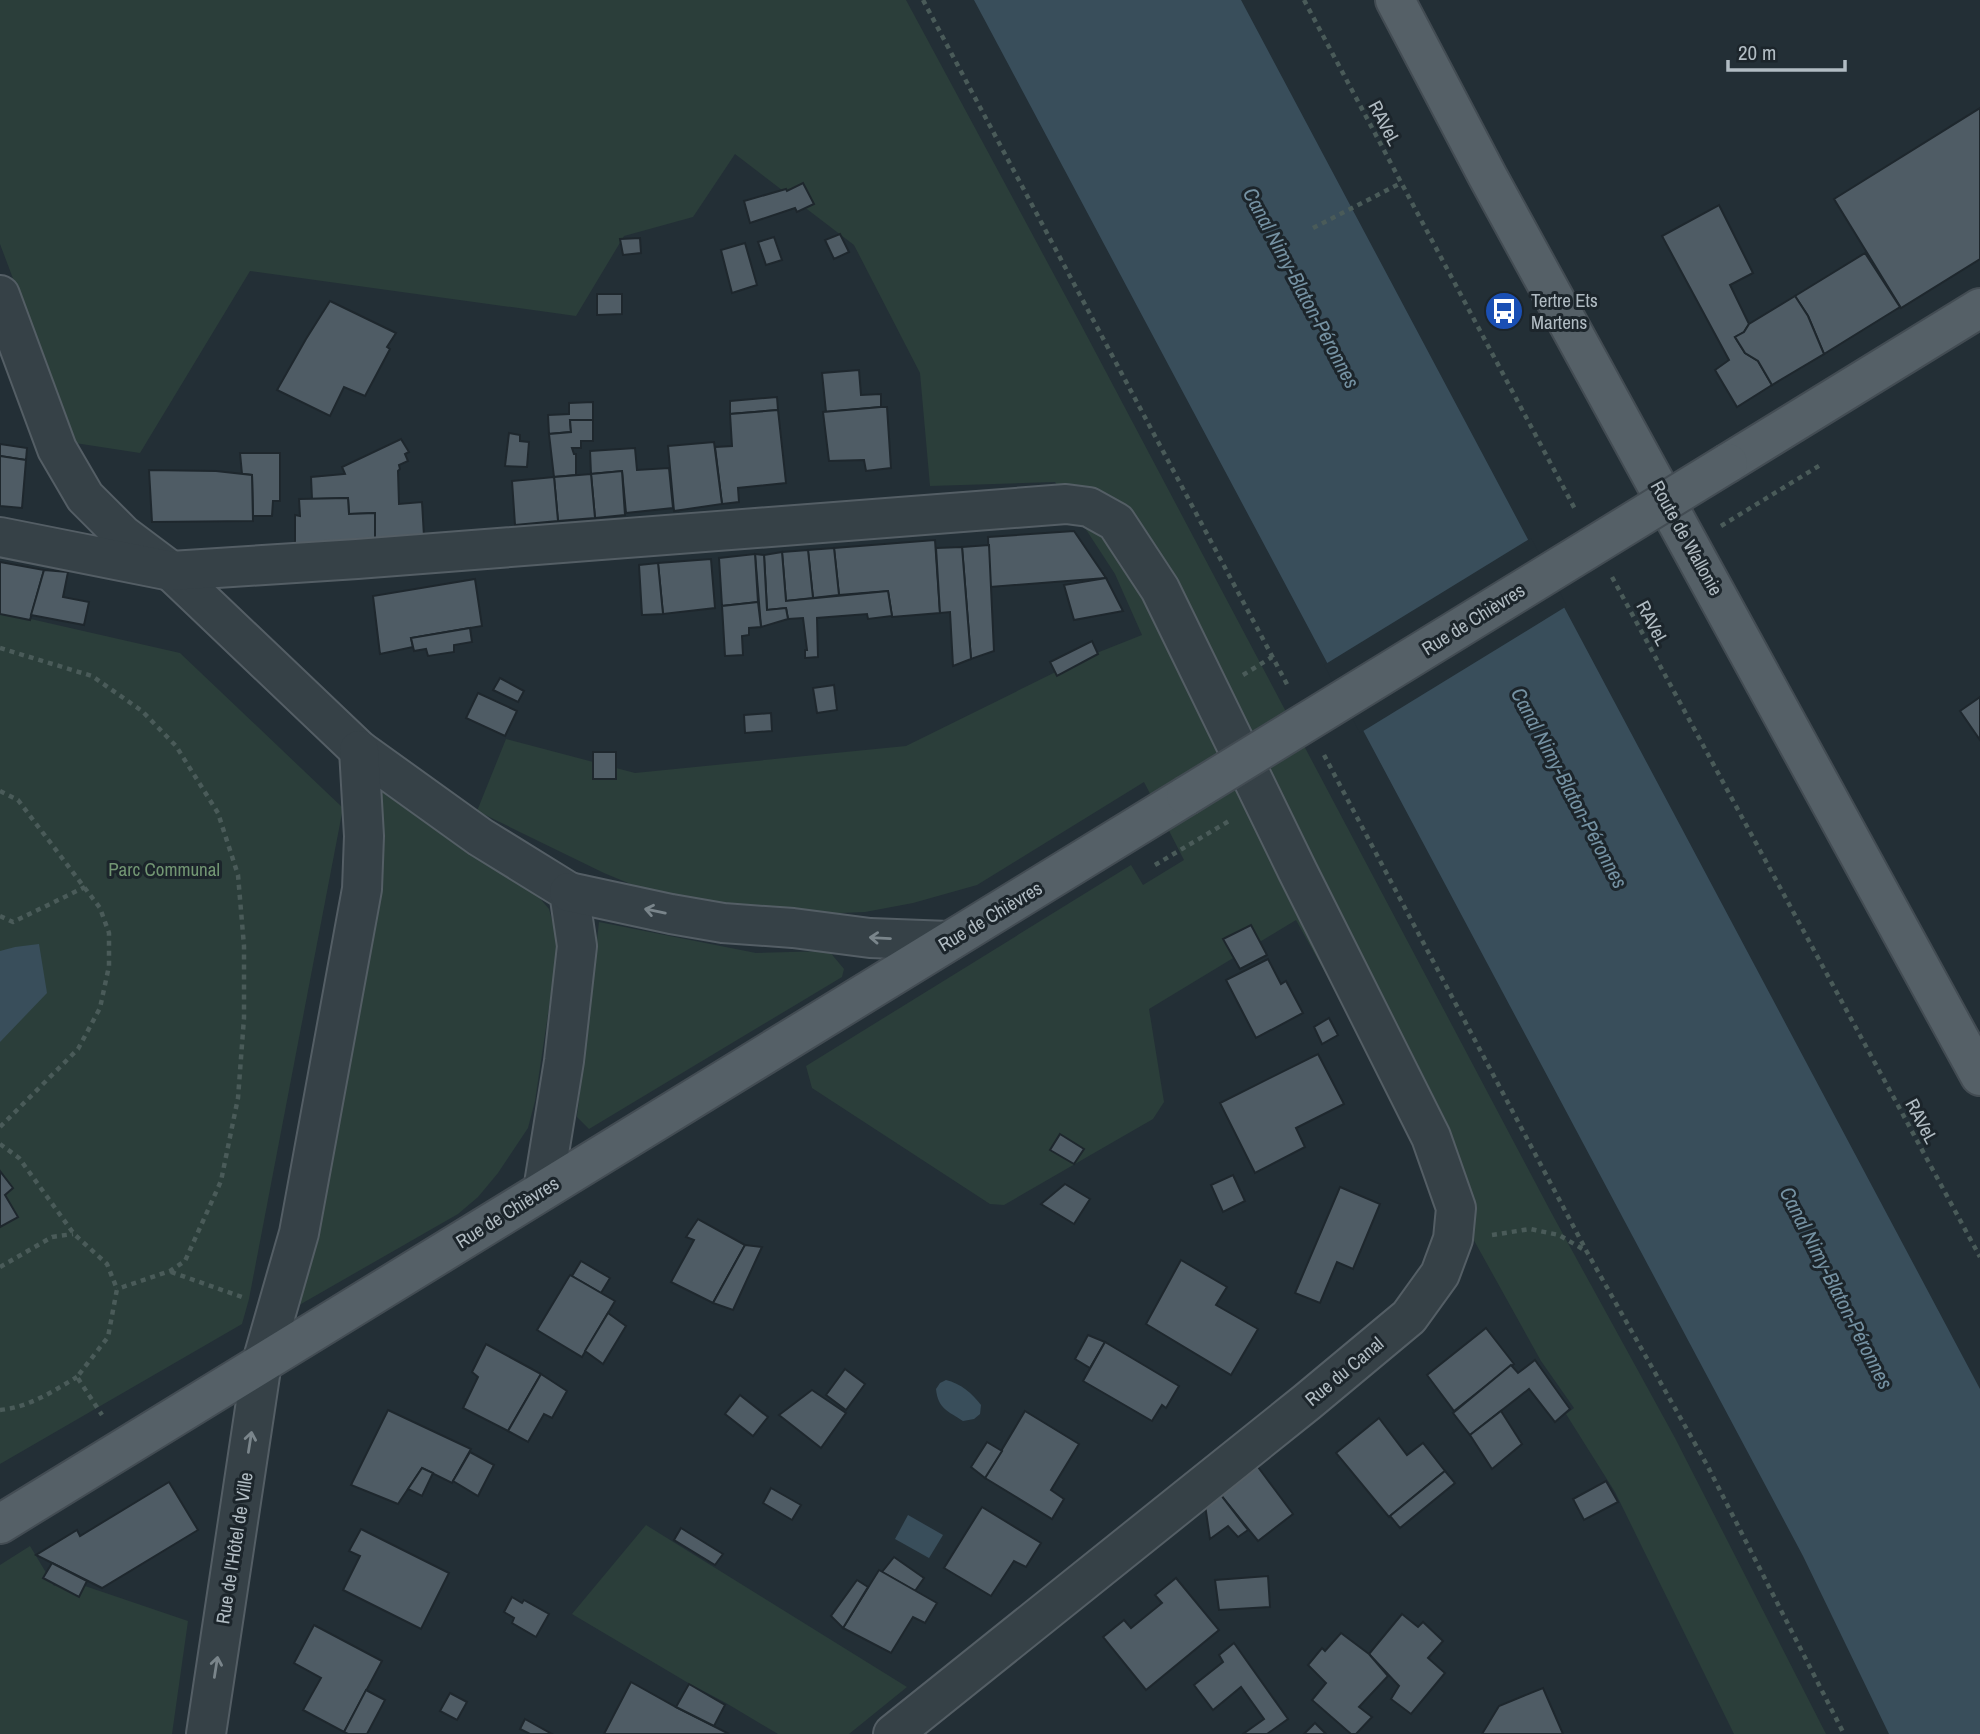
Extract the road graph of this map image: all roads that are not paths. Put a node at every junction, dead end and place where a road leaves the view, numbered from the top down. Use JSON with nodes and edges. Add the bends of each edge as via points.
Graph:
{"nodes":[{"id":1,"x":1395,"y":0,"type":"edge"},
{"id":2,"x":0,"y":295,"type":"edge"},
{"id":3,"x":1980,"y":308,"type":"edge"},
{"id":4,"x":0,"y":537,"type":"edge"},
{"id":5,"x":171,"y":571,"type":"junction"},
{"id":6,"x":359,"y":750,"type":"junction"},
{"id":7,"x":569,"y":892,"type":"junction"},
{"id":8,"x":948,"y":941,"type":"junction"},
{"id":9,"x":1980,"y":1076,"type":"edge"},
{"id":10,"x":543,"y":1190,"type":"junction"},
{"id":11,"x":262,"y":1362,"type":"junction"},
{"id":12,"x":0,"y":1524,"type":"edge"},
{"id":13,"x":206,"y":1734,"type":"edge"},
{"id":14,"x":893,"y":1734,"type":"edge"}],
"edges":[{"from":1,"to":9,"type":"main road","name":"Route de Wallonie"},
{"from":2,"to":5,"type":"street","via":[[57,449],[85,496],[123,536]]},
{"from":3,"to":8,"type":"main road","name":"Rue de Chièvres","bridge":true},
{"from":4,"to":5,"type":"street","name":"Rue du Canal"},
{"from":5,"to":6,"type":"street"},
{"from":5,"to":14,"type":"street","name":"Rue du Canal","via":[[1066,504],[1089,507],[1116,522],[1160,589],[1431,1137],[1456,1208],[1453,1239],[1440,1274],[1409,1317]]},
{"from":6,"to":7,"type":"street","via":[[480,837]]},
{"from":6,"to":11,"type":"street","name":"Rue de l'Hôtel de Ville","via":[[362,889],[299,1233]]},
{"from":8,"to":7,"type":"street","one_way":true,"via":[[723,923]]},
{"from":7,"to":10,"type":"street","via":[[577,946]]},
{"from":8,"to":10,"type":"main road","name":"Rue de Chièvres"},
{"from":10,"to":11,"type":"main road","name":"Rue de Chièvres"},
{"from":11,"to":12,"type":"main road","name":"Rue de Chièvres"},
{"from":13,"to":11,"type":"street","name":"Rue de l'Hôtel de Ville","one_way":true}]}
